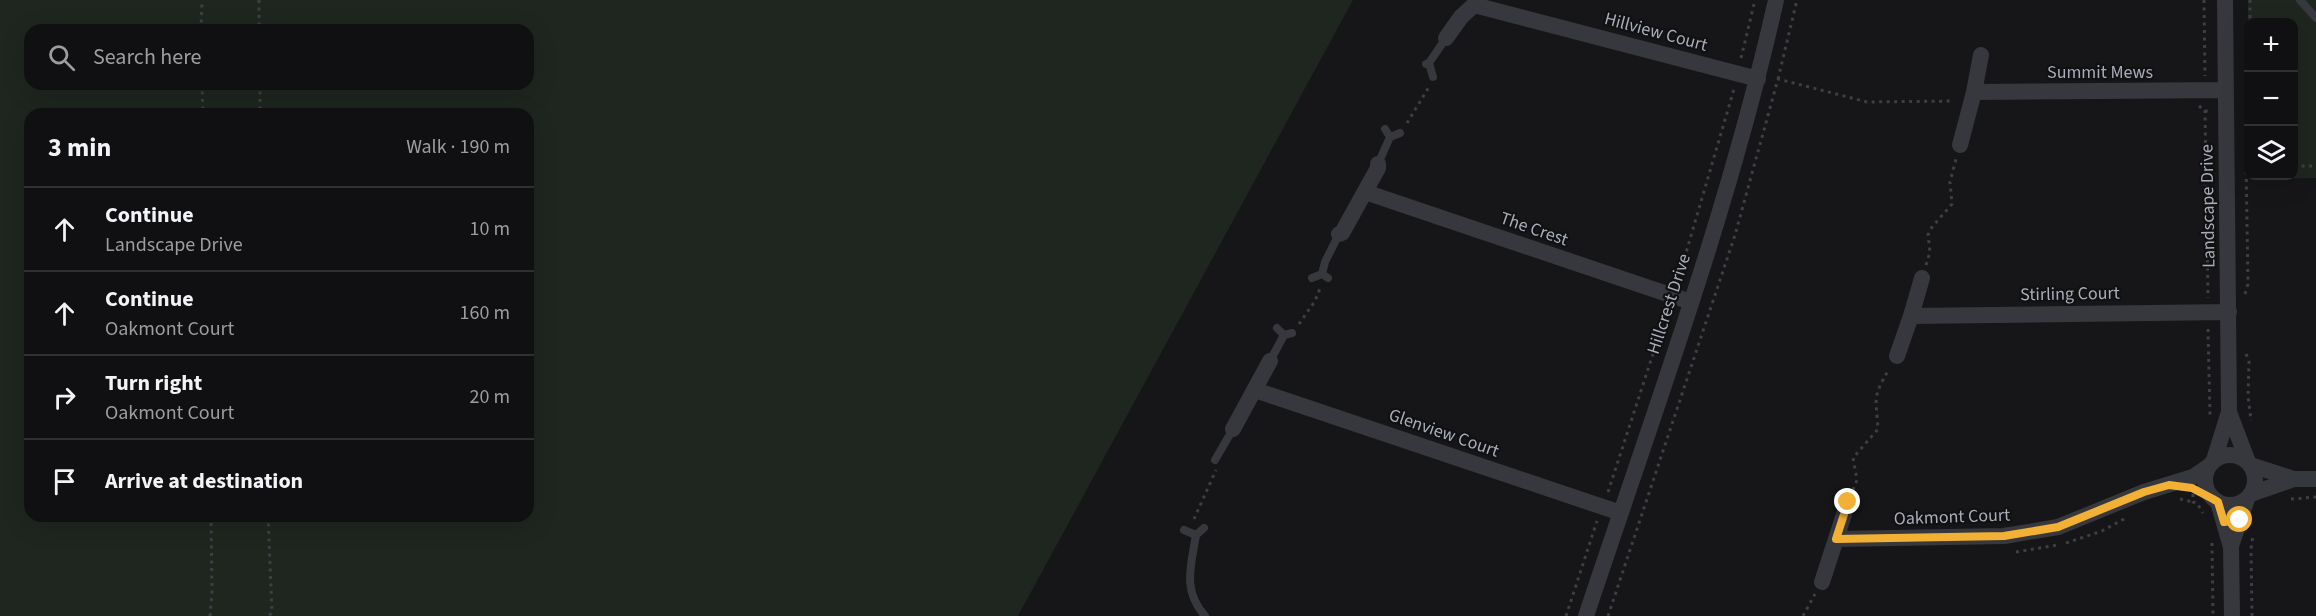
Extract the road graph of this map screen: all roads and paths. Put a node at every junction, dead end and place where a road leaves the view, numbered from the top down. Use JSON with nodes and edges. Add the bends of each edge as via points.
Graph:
{"nodes":[{"id":1,"x":202,"y":0,"type":"edge"},
{"id":2,"x":259,"y":0,"type":"edge"},
{"id":3,"x":1755,"y":0,"type":"edge"},
{"id":4,"x":1776,"y":0,"type":"edge"},
{"id":5,"x":1797,"y":0,"type":"edge"},
{"id":6,"x":2204,"y":0,"type":"edge"},
{"id":7,"x":2225,"y":0,"type":"edge"},
{"id":8,"x":2250,"y":0,"type":"edge"},
{"id":9,"x":2300,"y":0,"type":"edge"},
{"id":10,"x":1475,"y":2,"type":"edge"},
{"id":11,"x":2250,"y":18,"type":"edge"},
{"id":12,"x":2316,"y":18,"type":"edge"},
{"id":13,"x":201,"y":24,"type":"edge"},
{"id":14,"x":259,"y":24,"type":"edge"},
{"id":15,"x":1446,"y":38,"type":"joint"},
{"id":16,"x":1731,"y":55,"type":"dead end"},
{"id":17,"x":1981,"y":56,"type":"dead end"},
{"id":18,"x":1739,"y":66,"type":"junction"},
{"id":19,"x":1432,"y":77,"type":"joint"},
{"id":20,"x":1758,"y":79,"type":"junction"},
{"id":21,"x":1779,"y":79,"type":"junction"},
{"id":22,"x":202,"y":90,"type":"edge"},
{"id":23,"x":260,"y":90,"type":"edge"},
{"id":24,"x":2205,"y":90,"type":"junction"},
{"id":25,"x":2226,"y":90,"type":"junction"},
{"id":26,"x":1973,"y":96,"type":"junction"},
{"id":27,"x":203,"y":108,"type":"edge"},
{"id":28,"x":260,"y":108,"type":"edge"},
{"id":29,"x":1400,"y":133,"type":"joint"},
{"id":30,"x":1960,"y":145,"type":"joint"},
{"id":31,"x":1378,"y":164,"type":"joint"},
{"id":32,"x":2298,"y":166,"type":"edge"},
{"id":33,"x":2316,"y":166,"type":"edge"},
{"id":34,"x":2246,"y":180,"type":"edge"},
{"id":35,"x":1365,"y":192,"type":"junction"},
{"id":36,"x":1339,"y":234,"type":"joint"},
{"id":37,"x":1325,"y":276,"type":"junction"},
{"id":38,"x":1670,"y":278,"type":"dead end"},
{"id":39,"x":1922,"y":278,"type":"joint"},
{"id":40,"x":1312,"y":279,"type":"dead end"},
{"id":41,"x":1678,"y":280,"type":"junction"},
{"id":42,"x":1673,"y":296,"type":"junction"},
{"id":43,"x":1691,"y":302,"type":"junction"},
{"id":44,"x":2243,"y":302,"type":"dead end"},
{"id":45,"x":2208,"y":312,"type":"junction"},
{"id":46,"x":2229,"y":312,"type":"junction"},
{"id":47,"x":1911,"y":316,"type":"junction"},
{"id":48,"x":1277,"y":328,"type":"dead end"},
{"id":49,"x":1288,"y":334,"type":"junction"},
{"id":50,"x":2243,"y":348,"type":"dead end"},
{"id":51,"x":1897,"y":356,"type":"joint"},
{"id":52,"x":1270,"y":361,"type":"joint"},
{"id":53,"x":1255,"y":390,"type":"junction"},
{"id":54,"x":2229,"y":412,"type":"junction"},
{"id":55,"x":2210,"y":416,"type":"dead end"},
{"id":56,"x":1233,"y":429,"type":"joint"},
{"id":57,"x":2239,"y":441,"type":"junction"},
{"id":58,"x":1213,"y":461,"type":"joint"},
{"id":59,"x":2212,"y":463,"type":"junction"},
{"id":60,"x":2250,"y":464,"type":"junction"},
{"id":61,"x":2294,"y":479,"type":"junction"},
{"id":62,"x":2316,"y":479,"type":"edge"},
{"id":63,"x":2169,"y":485,"type":"junction"},
{"id":64,"x":2192,"y":488,"type":"junction"},
{"id":65,"x":1608,"y":492,"type":"dead end"},
{"id":66,"x":2249,"y":497,"type":"junction"},
{"id":67,"x":2316,"y":497,"type":"edge"},
{"id":68,"x":2290,"y":499,"type":"dead end"},
{"id":69,"x":2215,"y":500,"type":"junction"},
{"id":70,"x":1848,"y":502,"type":"joint"},
{"id":71,"x":1621,"y":513,"type":"junction"},
{"id":72,"x":2232,"y":521,"type":"junction"},
{"id":73,"x":211,"y":522,"type":"edge"},
{"id":74,"x":268,"y":522,"type":"edge"},
{"id":75,"x":1204,"y":528,"type":"dead end"},
{"id":76,"x":1190,"y":532,"type":"junction"},
{"id":77,"x":1836,"y":539,"type":"junction"},
{"id":78,"x":2212,"y":540,"type":"dead end"},
{"id":79,"x":1822,"y":582,"type":"joint"},
{"id":80,"x":210,"y":616,"type":"edge"},
{"id":81,"x":269,"y":616,"type":"edge"},
{"id":82,"x":1205,"y":616,"type":"edge"},
{"id":83,"x":1586,"y":616,"type":"edge"},
{"id":84,"x":1608,"y":616,"type":"edge"},
{"id":85,"x":1803,"y":616,"type":"edge"},
{"id":86,"x":2212,"y":616,"type":"edge"},
{"id":87,"x":2232,"y":616,"type":"edge"},
{"id":88,"x":2252,"y":616,"type":"edge"}],
"edges":[{"from":1,"to":13,"type":"path"},
{"from":2,"to":14,"type":"path"},
{"from":3,"to":18,"type":"path"},
{"from":4,"to":20,"type":"street","name":"Hillcrest Drive"},
{"from":5,"to":21,"type":"path"},
{"from":6,"to":24,"type":"path"},
{"from":7,"to":25,"type":"street","name":"Landscape Drive"},
{"from":8,"to":11,"type":"path"},
{"from":9,"to":12,"type":"lane"},
{"from":10,"to":15,"type":"street","name":"Hillview Court"},
{"from":10,"to":18,"type":"street","name":"Hillview Court"},
{"from":15,"to":19,"type":"lane","name":"Hillview Court","via":[[1427,64]]},
{"from":16,"to":18,"type":"path"},
{"from":17,"to":26,"type":"street"},
{"from":18,"to":20,"type":"street","name":"Hillview Court"},
{"from":18,"to":41,"type":"path"},
{"from":19,"to":29,"type":"path"},
{"from":20,"to":43,"type":"street","name":"Hillcrest Drive"},
{"from":21,"to":26,"type":"path","via":[[1867,102]]},
{"from":21,"to":84,"type":"path","via":[[1735,236]]},
{"from":22,"to":27,"type":"path"},
{"from":23,"to":28,"type":"path"},
{"from":24,"to":25,"type":"street","name":"Summit Mews"},
{"from":24,"to":26,"type":"street","name":"Summit Mews"},
{"from":24,"to":45,"type":"path"},
{"from":25,"to":46,"type":"street","name":"Landscape Drive"},
{"from":26,"to":30,"type":"street"},
{"from":29,"to":31,"type":"lane","via":[[1387,133]]},
{"from":30,"to":39,"type":"path","via":[[1950,182],[1952,204],[1928,235],[1930,252]]},
{"from":31,"to":35,"type":"street"},
{"from":32,"to":33,"type":"path"},
{"from":34,"to":44,"type":"path","via":[[2248,284]]},
{"from":35,"to":36,"type":"street"},
{"from":35,"to":42,"type":"street","name":"The Crest"},
{"from":36,"to":37,"type":"lane","via":[[1325,262]]},
{"from":37,"to":40,"type":"lane"},
{"from":37,"to":49,"type":"path","via":[[1315,301]]},
{"from":38,"to":41,"type":"path"},
{"from":39,"to":47,"type":"street"},
{"from":41,"to":42,"type":"path"},
{"from":42,"to":43,"type":"street","name":"The Crest"},
{"from":42,"to":65,"type":"path"},
{"from":43,"to":71,"type":"street","name":"Hillcrest Drive"},
{"from":45,"to":46,"type":"street","name":"Stirling Court"},
{"from":45,"to":47,"type":"street","name":"Stirling Court"},
{"from":45,"to":55,"type":"path"},
{"from":46,"to":54,"type":"street","name":"Landscape Drive"},
{"from":47,"to":51,"type":"street"},
{"from":48,"to":49,"type":"lane"},
{"from":49,"to":52,"type":"lane"},
{"from":50,"to":57,"type":"path","via":[[2248,361],[2252,433],[2250,441]]},
{"from":51,"to":70,"type":"path","via":[[1877,391],[1874,403],[1878,429],[1853,458],[1857,480]]},
{"from":52,"to":53,"type":"street"},
{"from":53,"to":56,"type":"street"},
{"from":53,"to":71,"type":"street","name":"Glenview Court"},
{"from":54,"to":57,"type":"street","name":"Landscape Drive"},
{"from":54,"to":59,"type":"street","name":"Landscape Drive"},
{"from":56,"to":58,"type":"lane"},
{"from":57,"to":60,"type":"street","name":"Landscape Drive"},
{"from":58,"to":76,"type":"path"},
{"from":59,"to":60,"type":"street","via":[[2235,455]]},
{"from":59,"to":63,"type":"street","name":"Oakmont Court","via":[[2193,477]]},
{"from":59,"to":69,"type":"street","via":[[2205,483]]},
{"from":60,"to":61,"type":"street"},
{"from":60,"to":66,"type":"street","via":[[2256,480]]},
{"from":61,"to":62,"type":"street"},
{"from":61,"to":66,"type":"street"},
{"from":63,"to":64,"type":"street","name":"Oakmont Court"},
{"from":63,"to":77,"type":"street","name":"Oakmont Court","via":[[2058,527],[2004,536]]},
{"from":64,"to":69,"type":"street","name":"Oakmont Court"},
{"from":64,"to":72,"type":"path","via":[[2193,502],[2207,520]]},
{"from":66,"to":69,"type":"street","via":[[2233,505]]},
{"from":66,"to":72,"type":"street"},
{"from":67,"to":68,"type":"path"},
{"from":69,"to":72,"type":"street"},
{"from":70,"to":77,"type":"street"},
{"from":71,"to":83,"type":"street","name":"Hillcrest Drive"},
{"from":72,"to":87,"type":"street"},
{"from":72,"to":88,"type":"path","via":[[2256,518],[2251,549]]},
{"from":73,"to":80,"type":"path"},
{"from":74,"to":81,"type":"path","via":[[272,612]]},
{"from":75,"to":76,"type":"lane"},
{"from":76,"to":82,"type":"lane","via":[[1190,587]]},
{"from":77,"to":79,"type":"street"},
{"from":78,"to":86,"type":"path"},
{"from":79,"to":85,"type":"path"}]}
